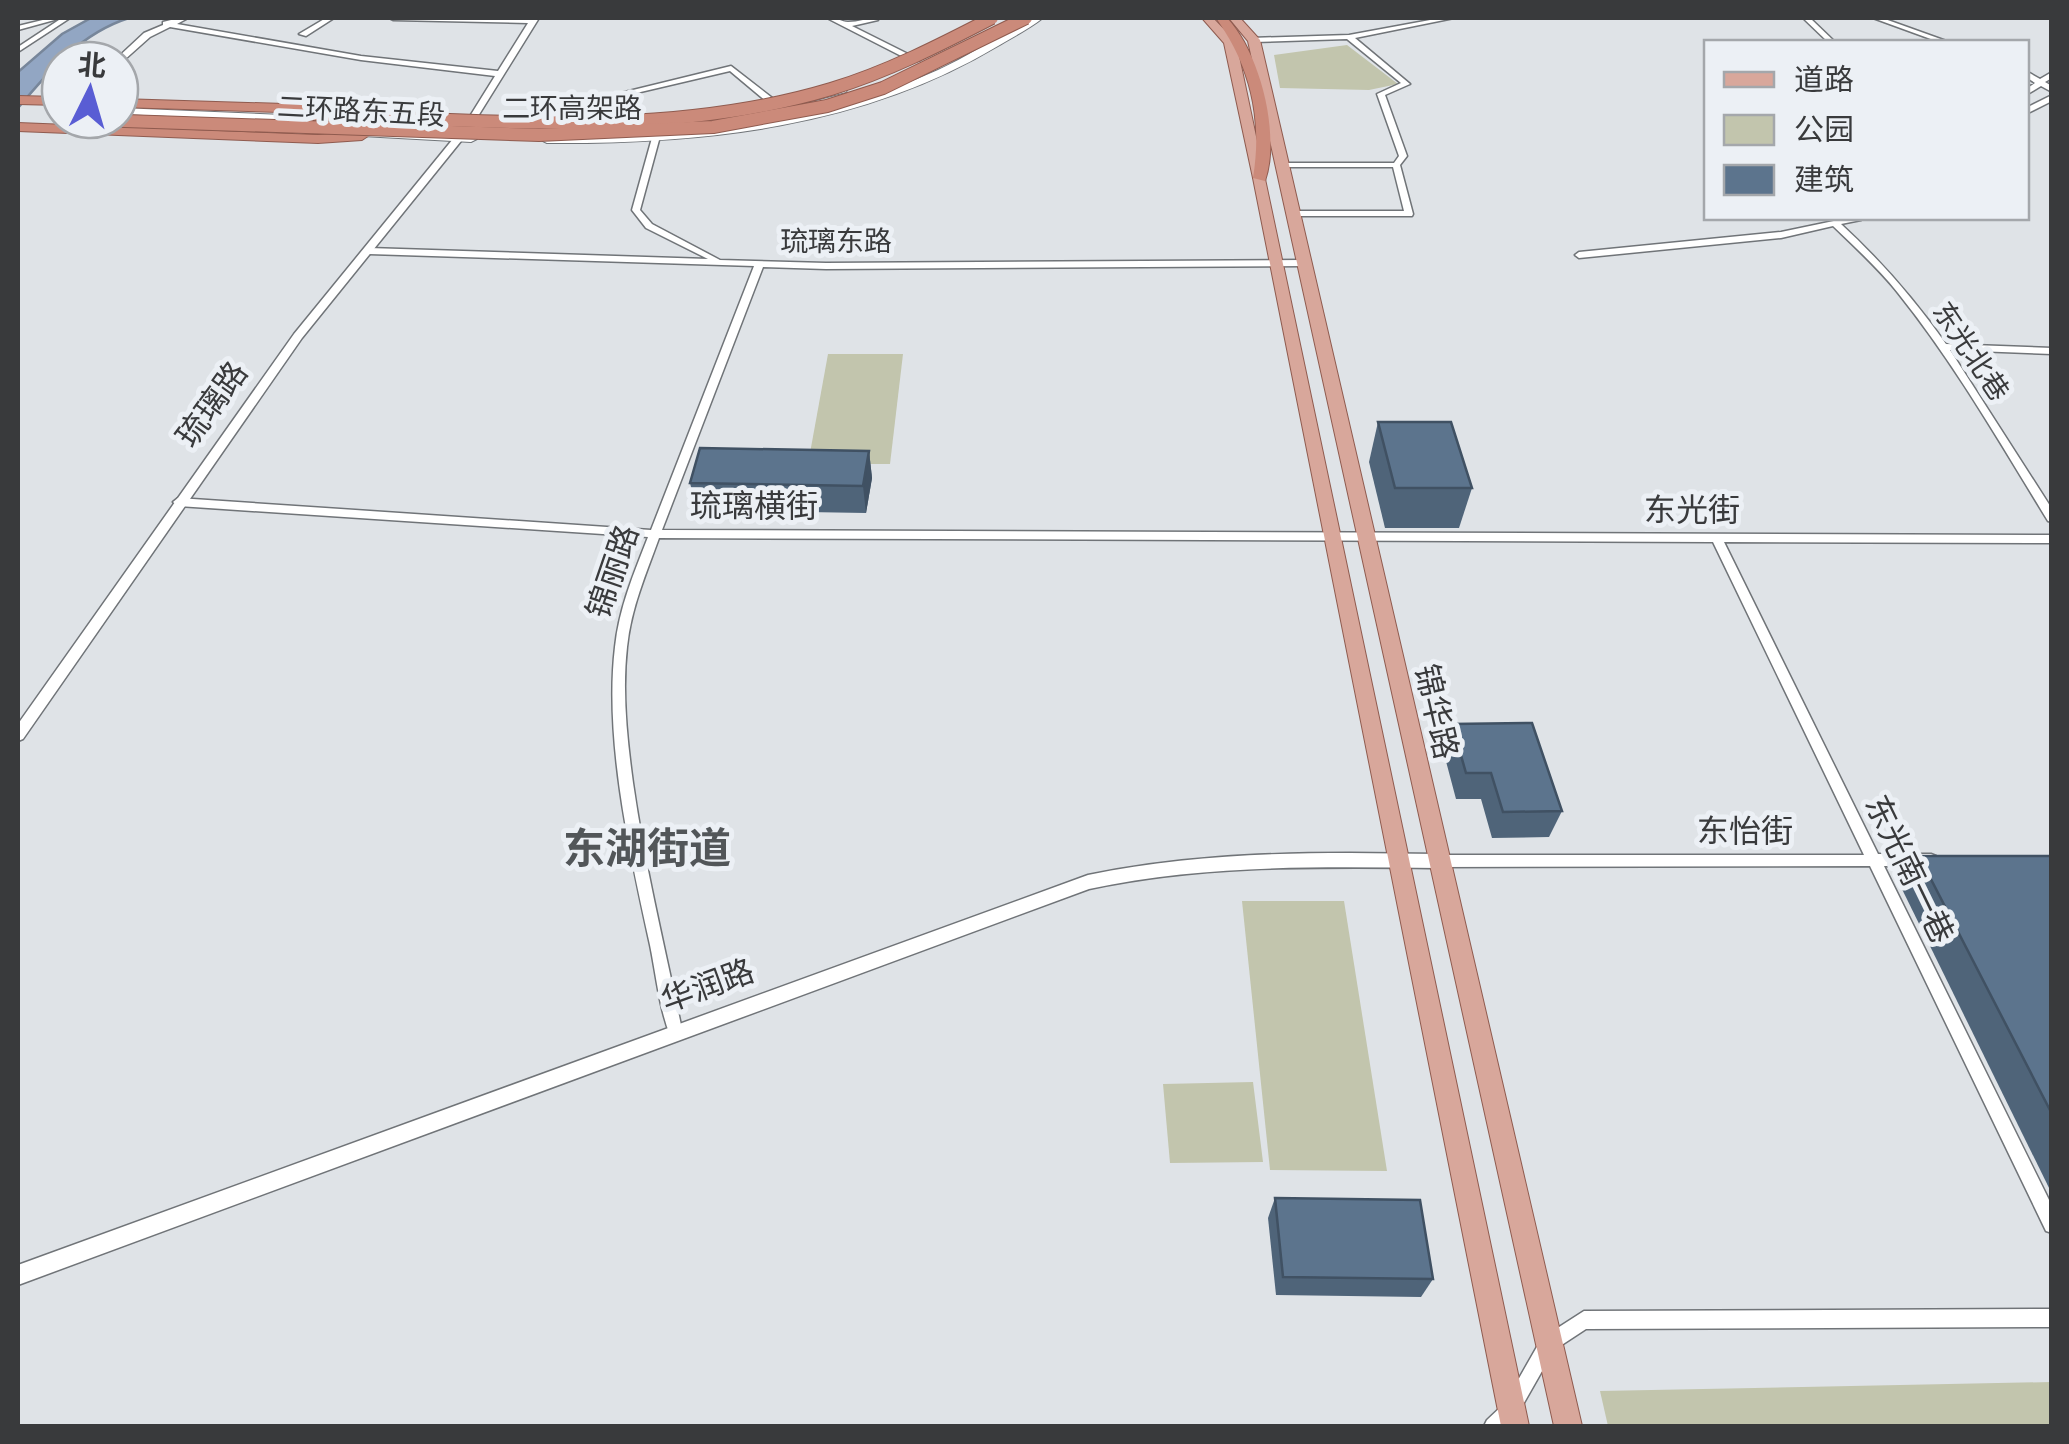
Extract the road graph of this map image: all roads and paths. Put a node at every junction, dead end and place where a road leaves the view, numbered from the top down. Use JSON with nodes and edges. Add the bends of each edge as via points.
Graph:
{"nodes":[{"id":1,"x":62,"y":18,"type":"edge"},
{"id":2,"x":184,"y":18,"type":"edge"},
{"id":3,"x":330,"y":18,"type":"edge"},
{"id":4,"x":393,"y":18,"type":"edge"},
{"id":5,"x":831,"y":18,"type":"edge"},
{"id":6,"x":875,"y":18,"type":"edge"},
{"id":7,"x":992,"y":18,"type":"edge"},
{"id":8,"x":1001,"y":18,"type":"edge"},
{"id":9,"x":1026,"y":18,"type":"edge"},
{"id":10,"x":1037,"y":18,"type":"edge"},
{"id":11,"x":1207,"y":18,"type":"edge"},
{"id":12,"x":1221,"y":18,"type":"edge"},
{"id":13,"x":1234,"y":18,"type":"edge"},
{"id":14,"x":1450,"y":18,"type":"edge"},
{"id":15,"x":1806,"y":18,"type":"edge"},
{"id":16,"x":1877,"y":18,"type":"edge"},
{"id":17,"x":533,"y":19,"type":"edge"},
{"id":18,"x":166,"y":24,"type":"junction"},
{"id":19,"x":849,"y":24,"type":"junction"},
{"id":20,"x":18,"y":28,"type":"edge"},
{"id":21,"x":303,"y":34,"type":"dead end"},
{"id":22,"x":1349,"y":37,"type":"junction"},
{"id":23,"x":1254,"y":40,"type":"junction"},
{"id":24,"x":1830,"y":40,"type":"edge"},
{"id":25,"x":1938,"y":40,"type":"edge"},
{"id":26,"x":983,"y":41,"type":"junction"},
{"id":27,"x":140,"y":44,"type":"edge"},
{"id":28,"x":18,"y":50,"type":"edge"},
{"id":29,"x":919,"y":61,"type":"junction"},
{"id":30,"x":501,"y":74,"type":"junction"},
{"id":31,"x":2052,"y":74,"type":"edge"},
{"id":32,"x":2029,"y":75,"type":"edge"},
{"id":33,"x":2042,"y":84,"type":"junction"},
{"id":34,"x":2029,"y":92,"type":"edge"},
{"id":35,"x":2052,"y":93,"type":"edge"},
{"id":36,"x":777,"y":106,"type":"junction"},
{"id":37,"x":140,"y":108,"type":"edge"},
{"id":38,"x":140,"y":109,"type":"edge"},
{"id":39,"x":140,"y":109,"type":"edge"},
{"id":40,"x":2029,"y":110,"type":"edge"},
{"id":41,"x":351,"y":121,"type":"junction"},
{"id":42,"x":471,"y":121,"type":"junction"},
{"id":43,"x":140,"y":122,"type":"edge"},
{"id":44,"x":18,"y":123,"type":"edge"},
{"id":45,"x":616,"y":124,"type":"junction"},
{"id":46,"x":362,"y":136,"type":"junction"},
{"id":47,"x":458,"y":138,"type":"junction"},
{"id":48,"x":655,"y":140,"type":"junction"},
{"id":49,"x":1282,"y":165,"type":"junction"},
{"id":50,"x":1396,"y":165,"type":"junction"},
{"id":51,"x":1260,"y":178,"type":"junction"},
{"id":52,"x":1297,"y":214,"type":"dead end"},
{"id":53,"x":1835,"y":221,"type":"edge"},
{"id":54,"x":368,"y":251,"type":"junction"},
{"id":55,"x":1580,"y":255,"type":"dead end"},
{"id":56,"x":1303,"y":262,"type":"junction"},
{"id":57,"x":1276,"y":263,"type":"junction"},
{"id":58,"x":722,"y":264,"type":"junction"},
{"id":59,"x":759,"y":264,"type":"junction"},
{"id":60,"x":1942,"y":347,"type":"junction"},
{"id":61,"x":2052,"y":350,"type":"edge"},
{"id":62,"x":178,"y":502,"type":"junction"},
{"id":63,"x":2052,"y":518,"type":"edge"},
{"id":64,"x":655,"y":534,"type":"junction"},
{"id":65,"x":1364,"y":536,"type":"junction"},
{"id":66,"x":1332,"y":537,"type":"junction"},
{"id":67,"x":1717,"y":538,"type":"junction"},
{"id":68,"x":2052,"y":539,"type":"edge"},
{"id":69,"x":18,"y":735,"type":"edge"},
{"id":70,"x":1872,"y":860,"type":"junction"},
{"id":71,"x":1952,"y":860,"type":"edge"},
{"id":72,"x":1398,"y":861,"type":"junction"},
{"id":73,"x":1439,"y":861,"type":"junction"},
{"id":74,"x":675,"y":1030,"type":"junction"},
{"id":75,"x":2052,"y":1225,"type":"edge"},
{"id":76,"x":18,"y":1274,"type":"edge"},
{"id":77,"x":2052,"y":1318,"type":"edge"},
{"id":78,"x":1548,"y":1344,"type":"junction"},
{"id":79,"x":1513,"y":1418,"type":"edge"},
{"id":80,"x":1493,"y":1426,"type":"edge"},
{"id":81,"x":1568,"y":1426,"type":"edge"}],
"edges":[{"from":1,"to":20,"type":"street"},
{"from":1,"to":28,"type":"street"},
{"from":2,"to":18,"type":"street"},
{"from":3,"to":21,"type":"street"},
{"from":4,"to":17,"type":"street"},
{"from":5,"to":19,"type":"street"},
{"from":6,"to":19,"type":"street"},
{"from":7,"to":38,"type":"highway","name":"二环高架路","bridge":true,"via":[[868,77],[696,116],[580,121]]},
{"from":8,"to":29,"type":"main road","name":"二环路东五段"},
{"from":9,"to":26,"type":"highway","name":"二环高架路","bridge":true},
{"from":10,"to":26,"type":"highway","bridge":true},
{"from":10,"to":48,"type":"main road","name":"二环路东五段","via":[[934,76],[830,114],[748,132]]},
{"from":11,"to":51,"type":"main road","name":"锦华路","via":[[1230,42]]},
{"from":12,"to":51,"type":"highway","via":[[1241,42],[1260,118],[1266,151]]},
{"from":13,"to":23,"type":"main road","name":"锦华路"},
{"from":14,"to":22,"type":"street"},
{"from":15,"to":24,"type":"street"},
{"from":16,"to":25,"type":"street"},
{"from":17,"to":30,"type":"street"},
{"from":18,"to":27,"type":"street"},
{"from":18,"to":30,"type":"street"},
{"from":19,"to":29,"type":"street"},
{"from":22,"to":23,"type":"street"},
{"from":22,"to":50,"type":"street","via":[[1406,84],[1381,94],[1403,156]]},
{"from":23,"to":49,"type":"main road","name":"锦华路"},
{"from":26,"to":43,"type":"highway","name":"二环高架路","bridge":true,"via":[[927,70],[828,104],[660,133],[582,137]]},
{"from":29,"to":36,"type":"main road","name":"二环路东五段","via":[[813,101]]},
{"from":30,"to":42,"type":"street"},
{"from":31,"to":33,"type":"street"},
{"from":32,"to":33,"type":"street"},
{"from":33,"to":34,"type":"street"},
{"from":33,"to":35,"type":"street"},
{"from":35,"to":40,"type":"street"},
{"from":36,"to":45,"type":"main road","name":"二环路东五段"},
{"from":36,"to":45,"type":"street","via":[[730,68],[592,101]]},
{"from":37,"to":41,"type":"highway","via":[[316,109]]},
{"from":39,"to":41,"type":"main road","name":"二环路东五段"},
{"from":41,"to":42,"type":"main road","name":"二环路东五段"},
{"from":42,"to":45,"type":"main road","name":"二环路东五段"},
{"from":42,"to":47,"type":"street","name":"琉璃路"},
{"from":44,"to":46,"type":"main road","name":"二环路东五段"},
{"from":44,"to":46,"type":"highway"},
{"from":46,"to":47,"type":"main road","name":"二环路东五段"},
{"from":47,"to":48,"type":"main road","name":"二环路东五段"},
{"from":47,"to":54,"type":"street","name":"琉璃路"},
{"from":48,"to":58,"type":"street","via":[[636,210],[649,226]]},
{"from":49,"to":50,"type":"street"},
{"from":49,"to":56,"type":"main road","name":"锦华路"},
{"from":50,"to":52,"type":"street","via":[[1409,214]]},
{"from":51,"to":57,"type":"main road","name":"锦华路"},
{"from":53,"to":55,"type":"street","via":[[1748,239]]},
{"from":53,"to":60,"type":"street","name":"东光北巷","via":[[1868,251]]},
{"from":54,"to":58,"type":"street","name":"琉璃东路"},
{"from":54,"to":62,"type":"street","name":"琉璃路"},
{"from":56,"to":57,"type":"street","name":"琉璃东路"},
{"from":56,"to":65,"type":"main road","name":"锦华路"},
{"from":57,"to":59,"type":"street","name":"琉璃东路"},
{"from":57,"to":66,"type":"main road","name":"锦华路"},
{"from":58,"to":59,"type":"street","name":"琉璃东路"},
{"from":59,"to":64,"type":"street","name":"锦丽路"},
{"from":60,"to":61,"type":"street"},
{"from":60,"to":63,"type":"street","name":"东光北巷"},
{"from":62,"to":64,"type":"street","name":"琉璃横街"},
{"from":62,"to":69,"type":"street","name":"琉璃路"},
{"from":64,"to":66,"type":"street","name":"琉璃横街"},
{"from":64,"to":74,"type":"street","name":"锦丽路","via":[[622,626],[618,707]]},
{"from":65,"to":66,"type":"street","name":"东光街"},
{"from":65,"to":67,"type":"street","name":"东光街"},
{"from":65,"to":73,"type":"main road","name":"锦华路"},
{"from":66,"to":72,"type":"main road","name":"锦华路"},
{"from":67,"to":68,"type":"street","name":"东光街"},
{"from":67,"to":70,"type":"street","name":"东光南一巷"},
{"from":70,"to":71,"type":"street","name":"东怡街"},
{"from":70,"to":73,"type":"street","name":"东怡街"},
{"from":70,"to":75,"type":"street","name":"东光南一巷"},
{"from":72,"to":73,"type":"street","name":"华润路"},
{"from":72,"to":74,"type":"street","name":"华润路","via":[[1159,865],[1088,882]]},
{"from":72,"to":79,"type":"main road","name":"锦华路"},
{"from":73,"to":78,"type":"main road","name":"锦华路"},
{"from":74,"to":76,"type":"street","name":"华润路"},
{"from":77,"to":78,"type":"street","via":[[1584,1320]]},
{"from":78,"to":79,"type":"street"},
{"from":78,"to":81,"type":"main road","name":"锦华路"},
{"from":79,"to":80,"type":"street"}]}
